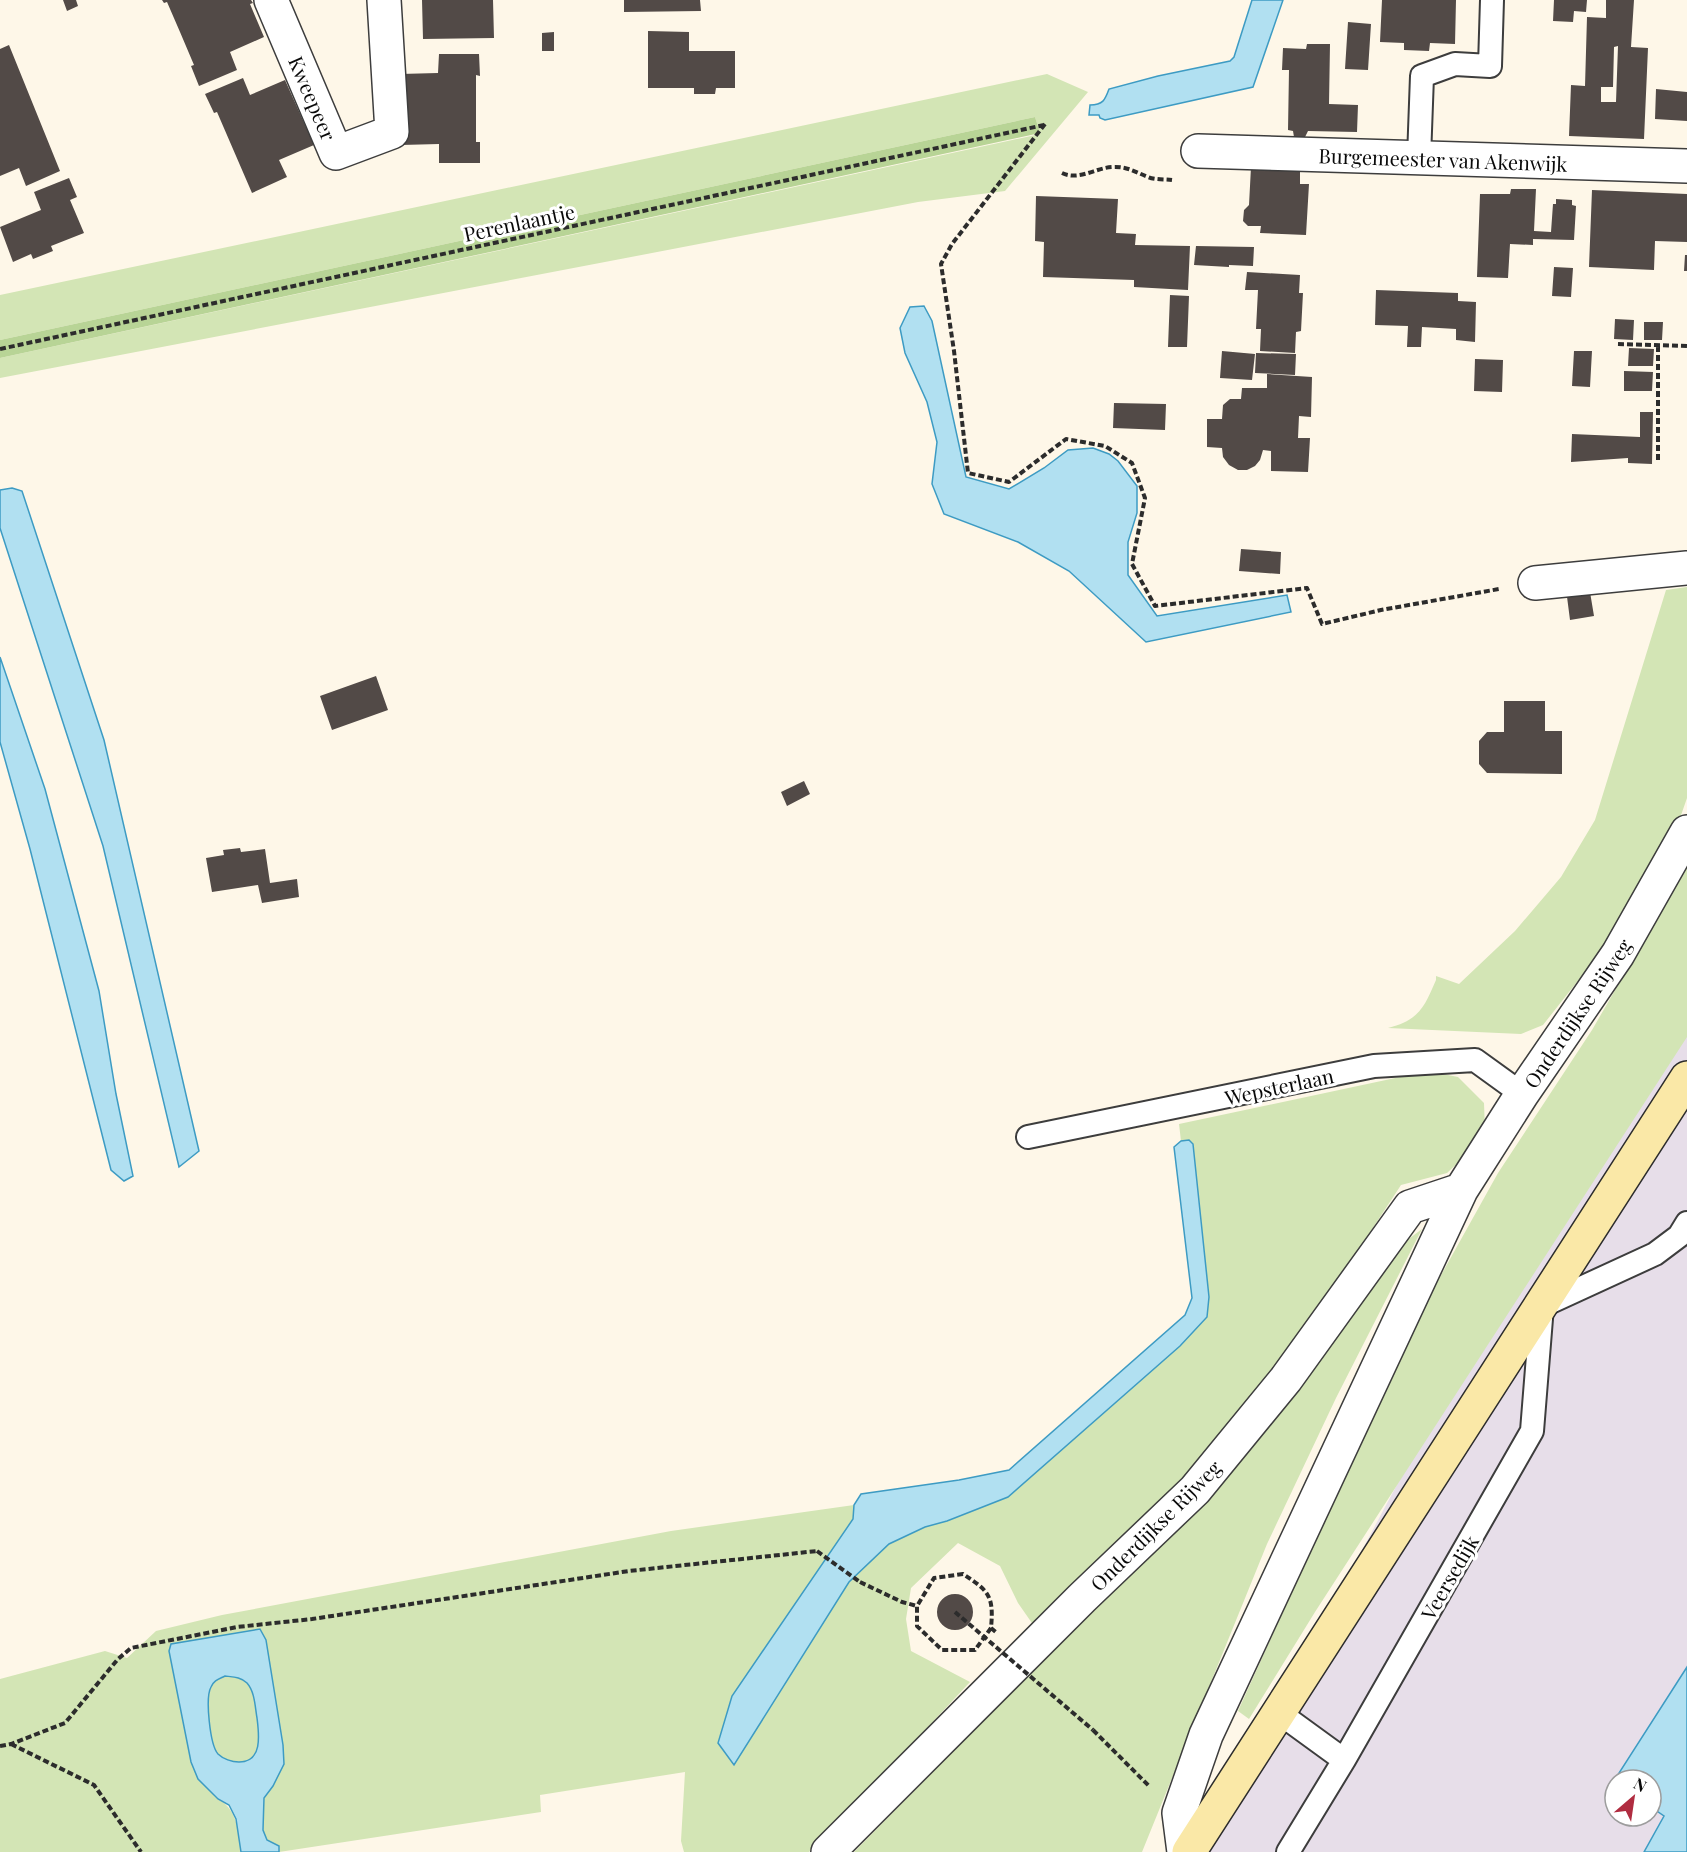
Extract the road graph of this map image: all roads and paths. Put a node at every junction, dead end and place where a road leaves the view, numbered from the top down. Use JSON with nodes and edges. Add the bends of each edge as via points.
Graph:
{"nodes":[{"id":1,"x":271,"y":0,"type":"edge"},
{"id":2,"x":384,"y":0,"type":"edge"},
{"id":3,"x":1492,"y":0,"type":"edge"},
{"id":4,"x":1198,"y":151,"type":"dead end"},
{"id":5,"x":1419,"y":158,"type":"junction"},
{"id":6,"x":1687,"y":166,"type":"edge"},
{"id":7,"x":1062,"y":173,"type":"dead end"},
{"id":8,"x":1172,"y":180,"type":"dead end"},
{"id":9,"x":1618,"y":344,"type":"dead end"},
{"id":10,"x":1658,"y":345,"type":"junction"},
{"id":11,"x":1687,"y":346,"type":"edge"},
{"id":12,"x":0,"y":349,"type":"edge"},
{"id":13,"x":1658,"y":460,"type":"dead end"},
{"id":14,"x":1687,"y":568,"type":"edge"},
{"id":15,"x":1535,"y":583,"type":"joint"},
{"id":16,"x":1687,"y":832,"type":"edge"},
{"id":17,"x":1687,"y":1078,"type":"edge"},
{"id":18,"x":1522,"y":1094,"type":"junction"},
{"id":19,"x":1028,"y":1137,"type":"dead end"},
{"id":20,"x":1461,"y":1190,"type":"junction"},
{"id":21,"x":1687,"y":1223,"type":"edge"},
{"id":22,"x":1542,"y":1306,"type":"junction"},
{"id":23,"x":917,"y":1606,"type":"junction"},
{"id":24,"x":955,"y":1612,"type":"dead end"},
{"id":25,"x":991,"y":1628,"type":"junction"},
{"id":26,"x":1027,"y":1653,"type":"junction"},
{"id":27,"x":1278,"y":1712,"type":"junction"},
{"id":28,"x":10,"y":1744,"type":"junction"},
{"id":29,"x":0,"y":1746,"type":"edge"},
{"id":30,"x":1344,"y":1760,"type":"junction"},
{"id":31,"x":1179,"y":1813,"type":"junction"},
{"id":32,"x":141,"y":1852,"type":"edge"},
{"id":33,"x":828,"y":1852,"type":"edge"},
{"id":34,"x":1186,"y":1852,"type":"edge"},
{"id":35,"x":1288,"y":1852,"type":"edge"}],
"edges":[{"from":1,"to":2,"type":"street","name":"Kweepeer","via":[[336,153],[392,132]]},
{"from":3,"to":5,"type":"lane","via":[[1490,66],[1455,64],[1422,76]]},
{"from":4,"to":5,"type":"street","name":"Burgemeester van Akenwijk"},
{"from":5,"to":6,"type":"street","name":"Burgemeester van Akenwijk"},
{"from":7,"to":8,"type":"path","via":[[1070,177],[1122,167],[1149,178]]},
{"from":9,"to":10,"type":"path"},
{"from":10,"to":11,"type":"path"},
{"from":10,"to":13,"type":"path"},
{"from":12,"to":15,"type":"path","name":"Perenlaantje","via":[[1045,124],[952,244],[941,264],[968,473],[1009,482],[1066,439],[1106,446],[1132,463],[1145,498],[1132,564],[1155,606],[1306,588],[1322,624]]},
{"from":14,"to":15,"type":"street"},
{"from":16,"to":18,"type":"street","name":"Onderdijkse Rijweg","via":[[1618,954]]},
{"from":17,"to":22,"type":"main road","name":"Veersedijk"},
{"from":18,"to":19,"type":"lane","name":"Wepsterlaan","via":[[1474,1060],[1374,1066]]},
{"from":18,"to":20,"type":"street","name":"Onderdijkse Rijweg"},
{"from":20,"to":26,"type":"street","name":"Onderdijkse Rijweg","via":[[1410,1207],[1286,1379],[1195,1490]]},
{"from":20,"to":31,"type":"street","name":"Onderdijkse Rijweg","via":[[1206,1735]]},
{"from":21,"to":22,"type":"lane","via":[[1679,1236],[1654,1254]]},
{"from":22,"to":27,"type":"main road","name":"Veersedijk"},
{"from":22,"to":30,"type":"lane","name":"Veersedijk","via":[[1532,1431]]},
{"from":23,"to":25,"type":"path","via":[[916,1626],[942,1650],[975,1650]]},
{"from":23,"to":25,"type":"path","via":[[933,1578],[963,1574],[985,1588],[993,1609]]},
{"from":23,"to":28,"type":"path","bridge":true,"via":[[860,1582],[817,1551],[629,1571],[237,1627],[131,1648],[65,1723]]},
{"from":24,"to":31,"type":"path","bridge":true,"via":[[1093,1730]]},
{"from":25,"to":26,"type":"path"},
{"from":26,"to":33,"type":"street","name":"Onderdijkse Rijweg"},
{"from":27,"to":30,"type":"lane"},
{"from":27,"to":34,"type":"main road","name":"Veersedijk"},
{"from":28,"to":29,"type":"path"},
{"from":28,"to":32,"type":"path","via":[[94,1785]]},
{"from":30,"to":35,"type":"lane","name":"Veersedijk"},
{"from":31,"to":34,"type":"street","name":"Onderdijkse Rijweg"}]}
